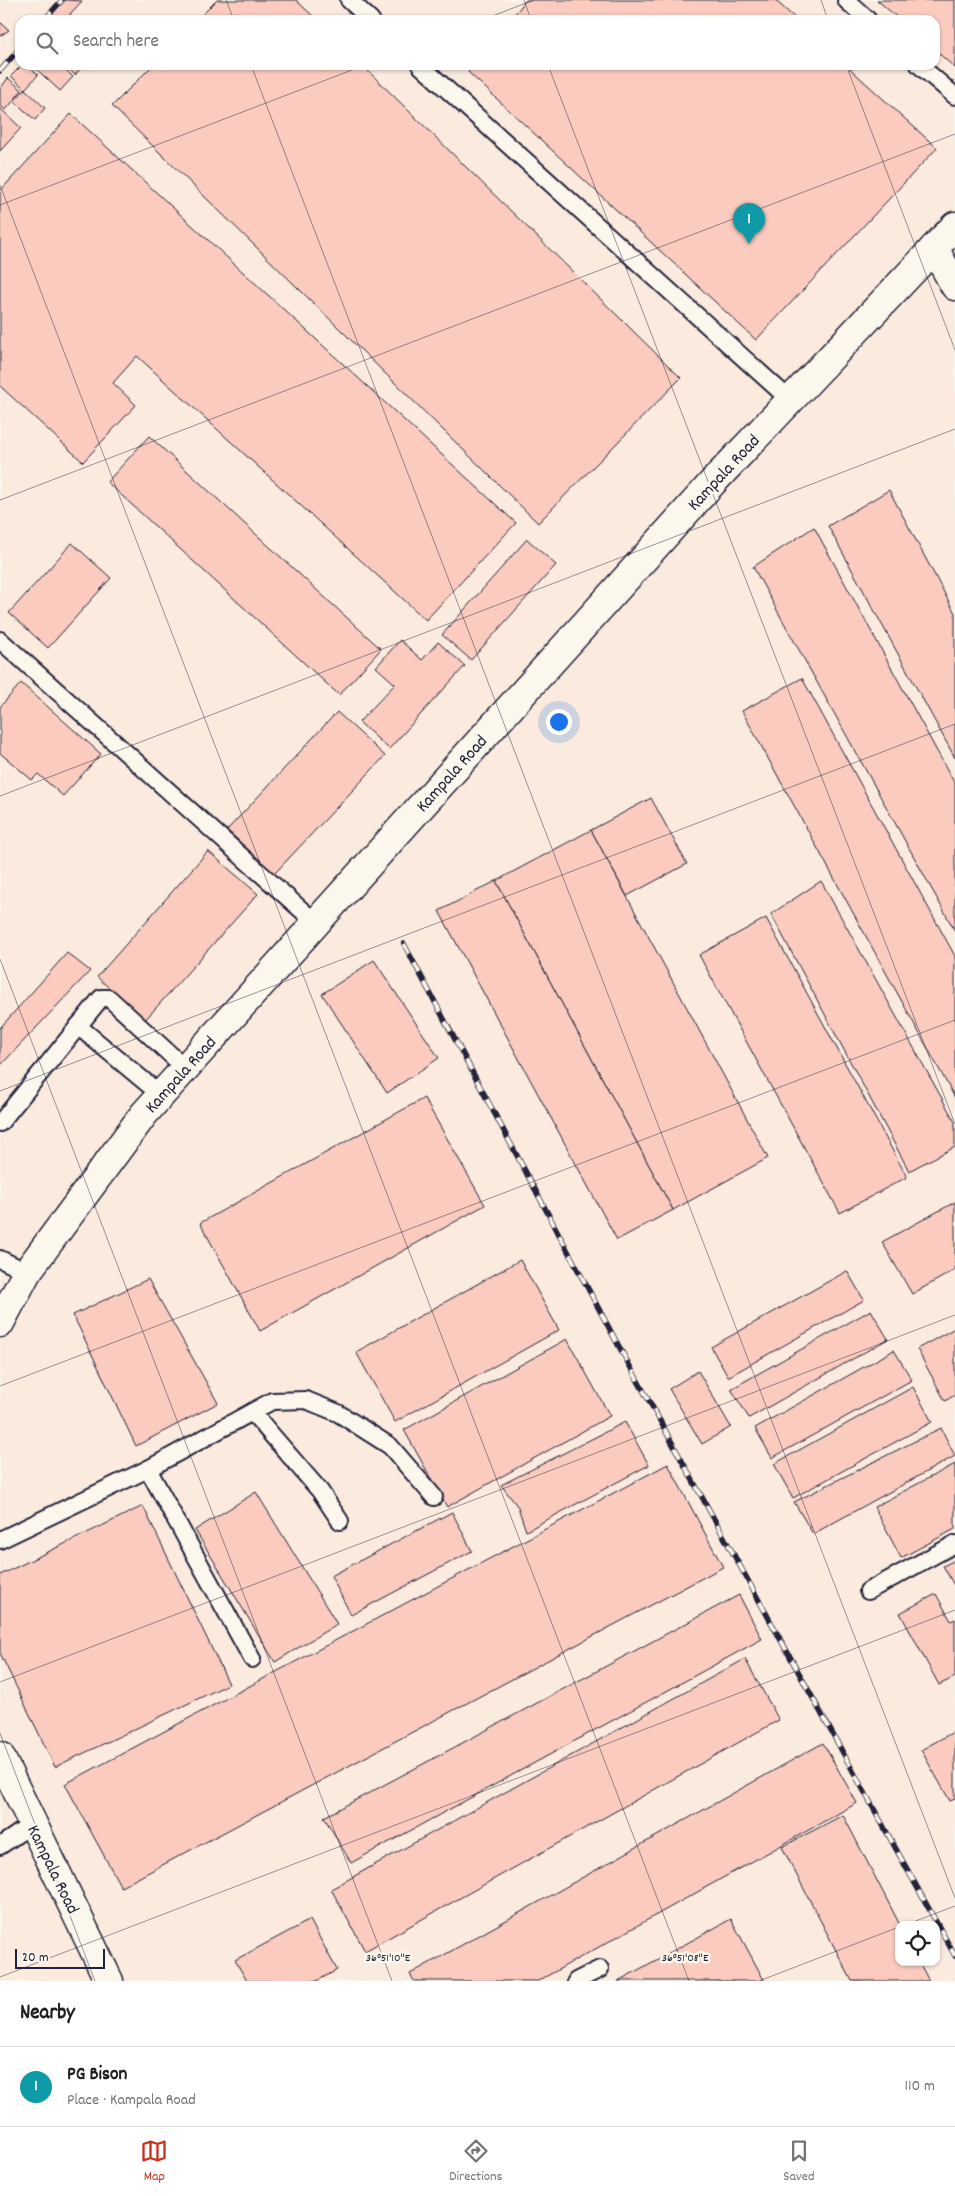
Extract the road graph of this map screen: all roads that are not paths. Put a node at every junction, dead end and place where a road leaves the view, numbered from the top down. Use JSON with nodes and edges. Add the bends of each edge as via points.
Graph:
{"nodes":[{"id":1,"x":349,"y":0,"type":"edge"},
{"id":2,"x":846,"y":0,"type":"edge"},
{"id":3,"x":366,"y":15,"type":"edge"},
{"id":4,"x":862,"y":15,"type":"edge"},
{"id":5,"x":426,"y":70,"type":"edge"},
{"id":6,"x":925,"y":70,"type":"edge"},
{"id":7,"x":955,"y":96,"type":"edge"},
{"id":8,"x":955,"y":226,"type":"edge"},
{"id":9,"x":934,"y":248,"type":"junction"},
{"id":10,"x":955,"y":286,"type":"edge"},
{"id":11,"x":790,"y":400,"type":"junction"},
{"id":12,"x":0,"y":640,"type":"edge"},
{"id":13,"x":316,"y":923,"type":"junction"},
{"id":14,"x":78,"y":1026,"type":"junction"},
{"id":15,"x":185,"y":1068,"type":"junction"},
{"id":16,"x":161,"y":1095,"type":"junction"},
{"id":17,"x":0,"y":1123,"type":"edge"},
{"id":18,"x":0,"y":1259,"type":"edge"},
{"id":19,"x":27,"y":1272,"type":"junction"},
{"id":20,"x":0,"y":1324,"type":"edge"},
{"id":21,"x":252,"y":1412,"type":"junction"},
{"id":22,"x":148,"y":1469,"type":"junction"},
{"id":23,"x":434,"y":1496,"type":"dead end"},
{"id":24,"x":340,"y":1521,"type":"dead end"},
{"id":25,"x":0,"y":1540,"type":"edge"},
{"id":26,"x":955,"y":1544,"type":"edge"},
{"id":27,"x":868,"y":1592,"type":"dead end"},
{"id":28,"x":252,"y":1659,"type":"dead end"},
{"id":29,"x":0,"y":1756,"type":"edge"},
{"id":30,"x":32,"y":1824,"type":"junction"},
{"id":31,"x":0,"y":1846,"type":"edge"},
{"id":32,"x":600,"y":1969,"type":"dead end"},
{"id":33,"x":109,"y":1981,"type":"edge"},
{"id":34,"x":576,"y":1981,"type":"edge"}],
"edges":[{"from":1,"to":3,"type":"lane"},
{"from":2,"to":4,"type":"lane"},
{"from":5,"to":11,"type":"lane"},
{"from":6,"to":7,"type":"lane"},
{"from":8,"to":9,"type":"street","name":"Kampala Road"},
{"from":9,"to":10,"type":"street"},
{"from":9,"to":11,"type":"street","name":"Kampala Road"},
{"from":11,"to":13,"type":"street","name":"Kampala Road"},
{"from":12,"to":13,"type":"lane"},
{"from":13,"to":15,"type":"street","name":"Kampala Road"},
{"from":14,"to":15,"type":"lane","via":[[102,998],[109,998]]},
{"from":14,"to":16,"type":"lane"},
{"from":14,"to":17,"type":"lane"},
{"from":15,"to":16,"type":"street","name":"Kampala Road"},
{"from":16,"to":19,"type":"street","name":"Kampala Road"},
{"from":18,"to":19,"type":"lane"},
{"from":19,"to":20,"type":"street","name":"Kampala Road"},
{"from":21,"to":22,"type":"lane"},
{"from":21,"to":23,"type":"lane","via":[[272,1401],[306,1400],[338,1413],[390,1446]]},
{"from":21,"to":24,"type":"lane","via":[[320,1491]]},
{"from":22,"to":25,"type":"lane"},
{"from":22,"to":28,"type":"lane"},
{"from":26,"to":27,"type":"lane"},
{"from":29,"to":30,"type":"street","name":"Kampala Road"},
{"from":30,"to":31,"type":"lane"},
{"from":30,"to":33,"type":"street","name":"Kampala Road"},
{"from":32,"to":34,"type":"lane"}]}
